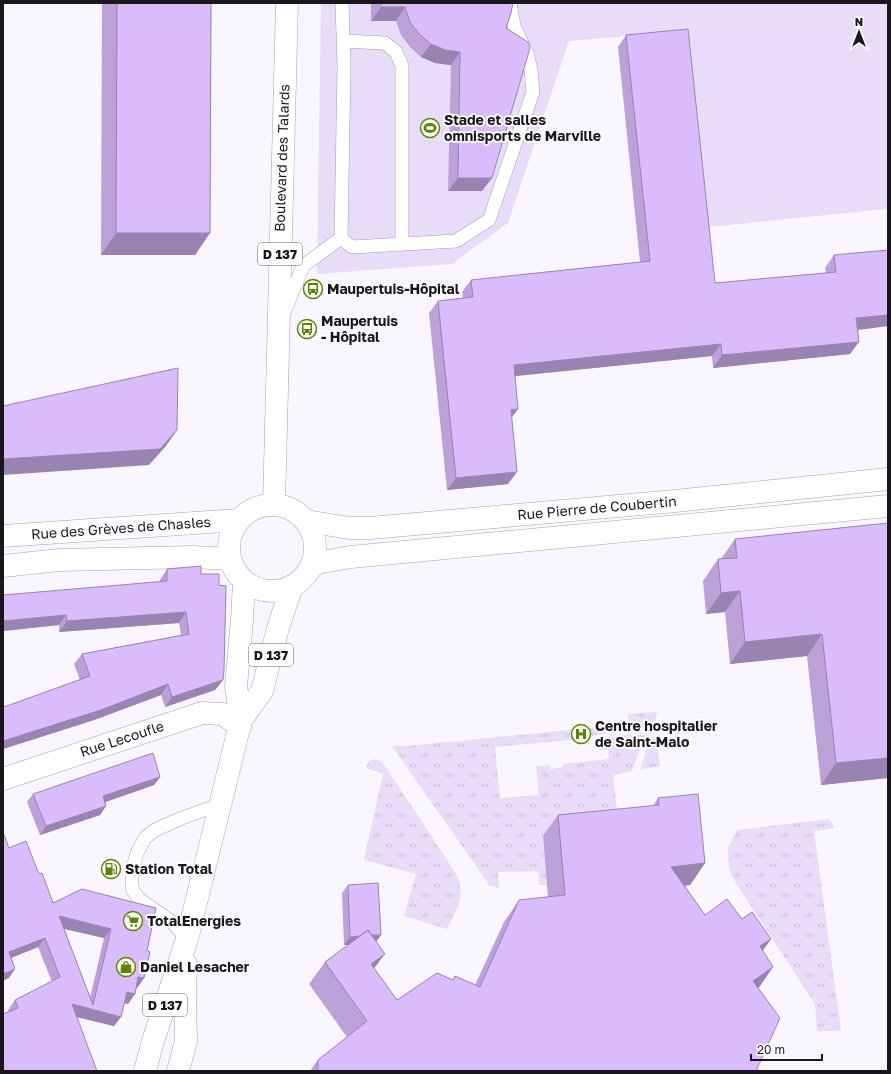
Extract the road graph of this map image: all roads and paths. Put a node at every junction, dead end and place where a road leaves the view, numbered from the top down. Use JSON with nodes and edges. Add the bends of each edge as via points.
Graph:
{"nodes":[{"id":1,"x":287,"y":3,"type":"edge"},
{"id":2,"x":342,"y":3,"type":"edge"},
{"id":3,"x":510,"y":3,"type":"edge"},
{"id":4,"x":343,"y":42,"type":"junction"},
{"id":5,"x":341,"y":238,"type":"junction"},
{"id":6,"x":402,"y":244,"type":"junction"},
{"id":7,"x":278,"y":330,"type":"junction"},
{"id":8,"x":888,"y":479,"type":"edge"},
{"id":9,"x":274,"y":505,"type":"junction"},
{"id":10,"x":888,"y":506,"type":"edge"},
{"id":11,"x":238,"y":520,"type":"junction"},
{"id":12,"x":306,"y":521,"type":"junction"},
{"id":13,"x":3,"y":536,"type":"edge"},
{"id":14,"x":230,"y":559,"type":"junction"},
{"id":15,"x":3,"y":566,"type":"edge"},
{"id":16,"x":311,"y":566,"type":"junction"},
{"id":17,"x":244,"y":581,"type":"junction"},
{"id":18,"x":292,"y":586,"type":"junction"},
{"id":19,"x":240,"y":723,"type":"junction"},
{"id":20,"x":3,"y":779,"type":"edge"},
{"id":21,"x":221,"y":804,"type":"junction"},
{"id":22,"x":187,"y":939,"type":"junction"},
{"id":23,"x":186,"y":1026,"type":"junction"},
{"id":24,"x":153,"y":1041,"type":"junction"},
{"id":25,"x":145,"y":1071,"type":"edge"},
{"id":26,"x":178,"y":1071,"type":"edge"}],
"edges":[{"from":1,"to":7,"type":"main road","name":"Boulevard des Talards","number":"D 137"},
{"from":2,"to":4,"type":"lane"},
{"from":3,"to":6,"type":"lane","via":[[514,26],[527,53],[533,92],[489,220],[456,241]]},
{"from":4,"to":5,"type":"lane"},
{"from":4,"to":6,"type":"lane","via":[[384,43],[396,52],[402,66]]},
{"from":5,"to":6,"type":"lane","via":[[352,247]]},
{"from":5,"to":7,"type":"lane","via":[[303,266]]},
{"from":7,"to":9,"type":"main road","name":"Boulevard des Talards","number":"D 137"},
{"from":8,"to":12,"type":"main road","name":"Rue Pierre de Coubertin","via":[[370,528],[349,528]]},
{"from":9,"to":11,"type":"main road","via":[[260,506],[248,511]]},
{"from":9,"to":12,"type":"main road","via":[[286,507]]},
{"from":10,"to":16,"type":"main road","name":"Rue Pierre de Coubertin","via":[[352,557]]},
{"from":11,"to":13,"type":"main road","name":"Rue des Grèves de Chasles"},
{"from":11,"to":14,"type":"main road","via":[[231,532]]},
{"from":12,"to":16,"type":"main road","via":[[315,543],[315,555]]},
{"from":14,"to":15,"type":"main road","name":"Rue des Grèves de Chasles","via":[[193,557],[60,560]]},
{"from":14,"to":17,"type":"main road","via":[[235,571]]},
{"from":16,"to":18,"type":"main road","via":[[303,578]]},
{"from":17,"to":18,"type":"main road","via":[[255,588],[267,591]]},
{"from":17,"to":19,"type":"main road","number":"D 137","via":[[236,686]]},
{"from":18,"to":19,"type":"main road","number":"D 137","via":[[262,691]]},
{"from":19,"to":20,"type":"main road","name":"Rue Lecoufle","via":[[223,714],[202,713]]},
{"from":19,"to":21,"type":"main road","number":"D 137"},
{"from":21,"to":22,"type":"main road","number":"D 137"},
{"from":21,"to":22,"type":"lane","via":[[155,830],[145,838],[132,870],[132,889],[139,899],[171,921]]},
{"from":22,"to":23,"type":"main road","number":"D 137"},
{"from":22,"to":24,"type":"main road","number":"D 137"},
{"from":23,"to":24,"type":"main road"},
{"from":23,"to":26,"type":"main road","number":"D 137","via":[[186,1041]]},
{"from":24,"to":25,"type":"main road","number":"D 137"}]}
